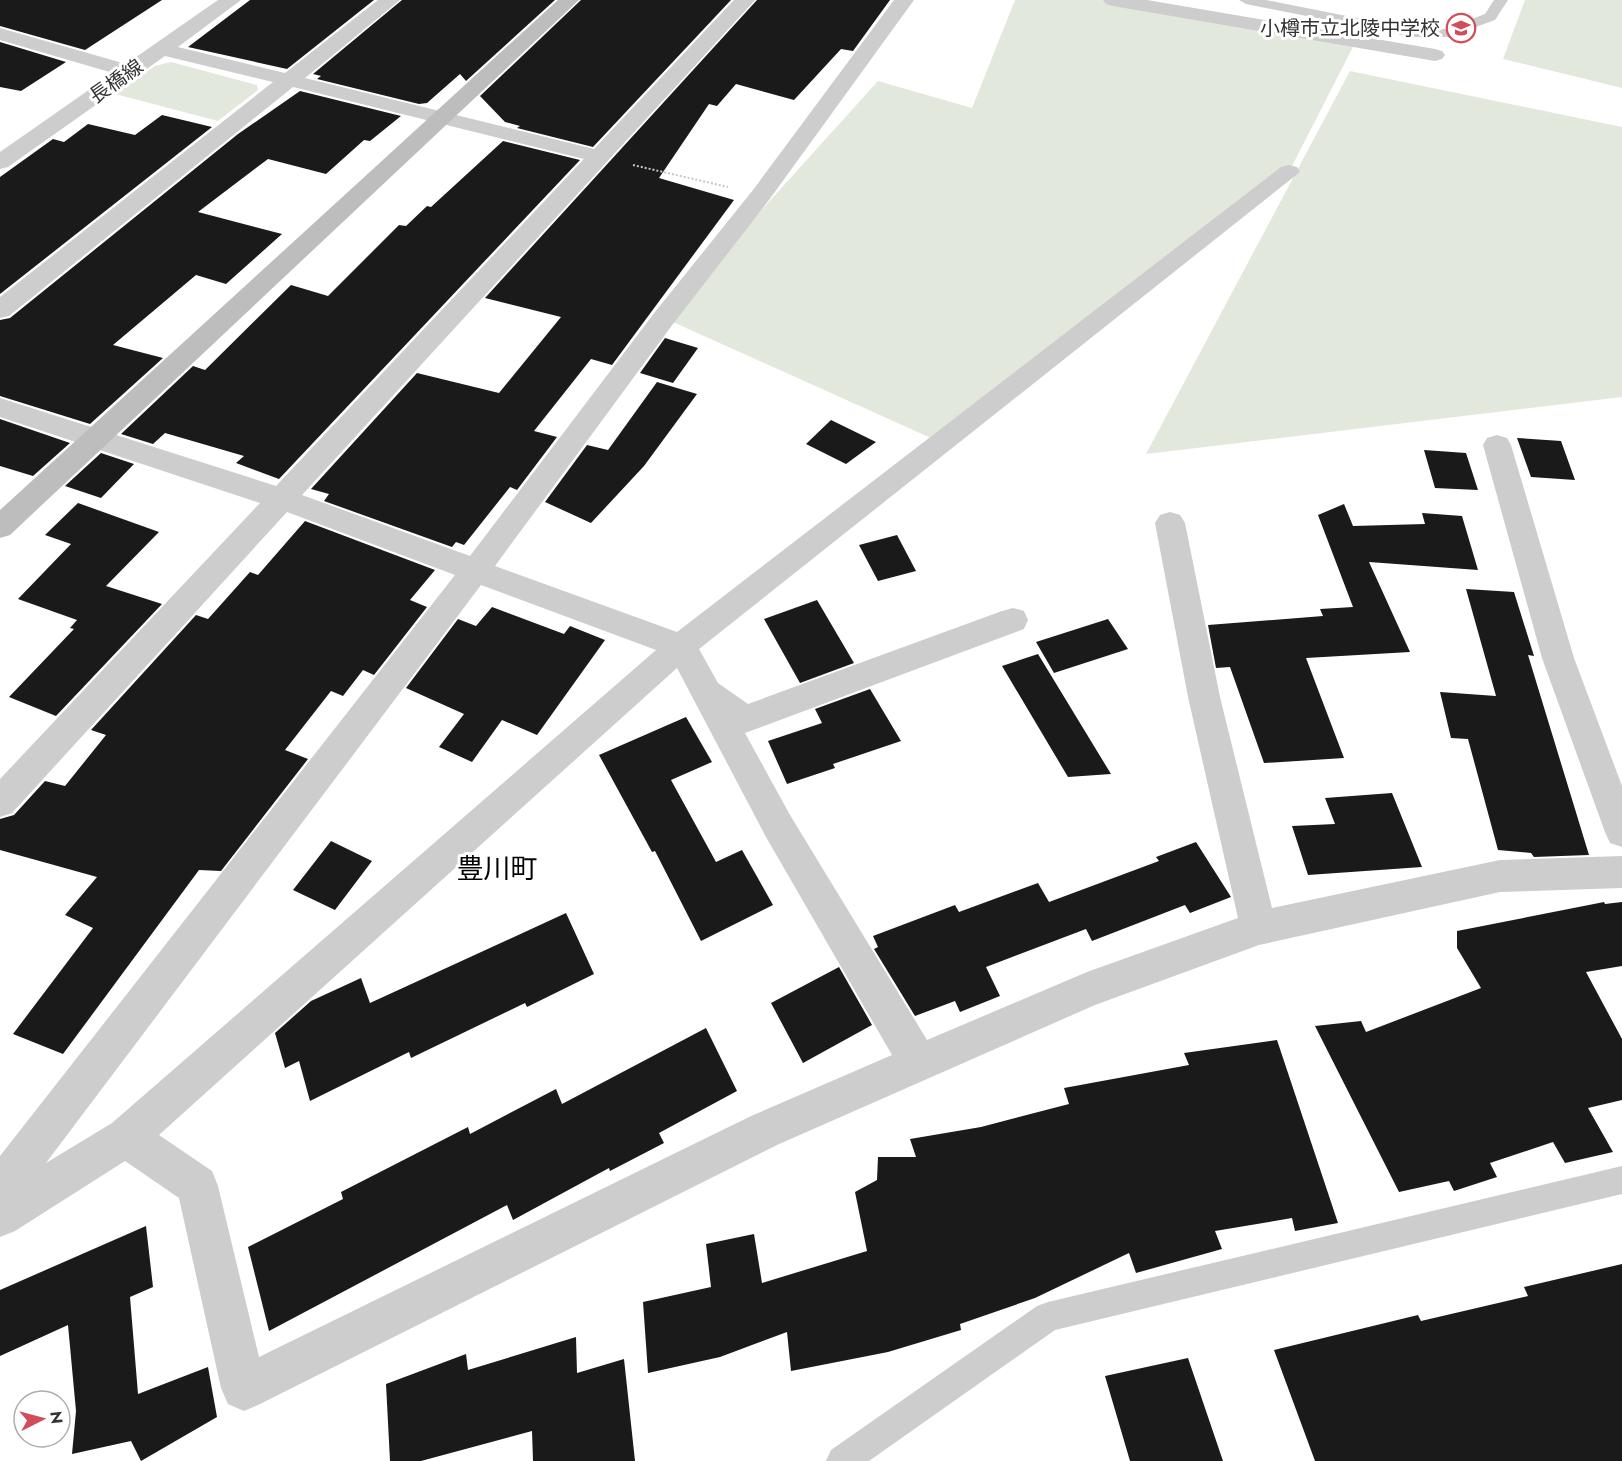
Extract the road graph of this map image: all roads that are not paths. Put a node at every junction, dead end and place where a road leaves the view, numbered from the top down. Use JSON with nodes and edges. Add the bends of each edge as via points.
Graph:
{"nodes":[{"id":1,"x":390,"y":0,"type":"edge"},
{"id":2,"x":569,"y":0,"type":"edge"},
{"id":3,"x":745,"y":0,"type":"edge"},
{"id":4,"x":904,"y":0,"type":"edge"},
{"id":5,"x":1113,"y":0,"type":"edge"},
{"id":6,"x":1246,"y":0,"type":"edge"},
{"id":7,"x":1501,"y":0,"type":"edge"},
{"id":8,"x":222,"y":1,"type":"edge"},
{"id":9,"x":0,"y":34,"type":"edge"},
{"id":10,"x":163,"y":49,"type":"junction"},
{"id":11,"x":1435,"y":55,"type":"dead end"},
{"id":12,"x":130,"y":72,"type":"junction"},
{"id":13,"x":289,"y":79,"type":"junction"},
{"id":14,"x":441,"y":118,"type":"junction"},
{"id":15,"x":601,"y":157,"type":"junction"},
{"id":16,"x":0,"y":162,"type":"edge"},
{"id":17,"x":1289,"y":172,"type":"dead end"},
{"id":18,"x":0,"y":310,"type":"edge"},
{"id":19,"x":0,"y":407,"type":"edge"},
{"id":20,"x":94,"y":439,"type":"junction"},
{"id":21,"x":1497,"y":446,"type":"dead end"},
{"id":22,"x":282,"y":499,"type":"junction"},
{"id":23,"x":1170,"y":523,"type":"dead end"},
{"id":24,"x":0,"y":527,"type":"edge"},
{"id":25,"x":475,"y":571,"type":"junction"},
{"id":26,"x":1013,"y":620,"type":"dead end"},
{"id":27,"x":681,"y":646,"type":"junction"},
{"id":28,"x":704,"y":689,"type":"junction"},
{"id":29,"x":0,"y":802,"type":"edge"},
{"id":30,"x":1622,"y":832,"type":"edge"},
{"id":31,"x":1622,"y":872,"type":"edge"},
{"id":32,"x":1259,"y":928,"type":"junction"},
{"id":33,"x":918,"y":1063,"type":"junction"},
{"id":34,"x":126,"y":1137,"type":"junction"},
{"id":35,"x":1622,"y":1180,"type":"edge"},
{"id":36,"x":0,"y":1190,"type":"edge"},
{"id":37,"x":0,"y":1216,"type":"edge"},
{"id":38,"x":842,"y":1461,"type":"edge"}],
"edges":[{"from":1,"to":13,"type":"street"},
{"from":2,"to":14,"type":"street"},
{"from":3,"to":15,"type":"street"},
{"from":4,"to":25,"type":"street"},
{"from":5,"to":11,"type":"street"},
{"from":6,"to":7,"type":"lane","via":[[1412,33],[1448,33],[1490,17]]},
{"from":8,"to":10,"type":"street","name":"長橋線"},
{"from":9,"to":12,"type":"street"},
{"from":10,"to":12,"type":"street","name":"長橋線"},
{"from":10,"to":13,"type":"street"},
{"from":12,"to":16,"type":"street","name":"長橋線"},
{"from":13,"to":14,"type":"street"},
{"from":13,"to":18,"type":"street"},
{"from":14,"to":15,"type":"street"},
{"from":14,"to":20,"type":"street"},
{"from":15,"to":22,"type":"street"},
{"from":17,"to":27,"type":"street"},
{"from":19,"to":20,"type":"street"},
{"from":20,"to":22,"type":"street"},
{"from":20,"to":24,"type":"street"},
{"from":21,"to":30,"type":"street","via":[[1557,658]]},
{"from":22,"to":25,"type":"street"},
{"from":22,"to":29,"type":"street"},
{"from":23,"to":32,"type":"street","via":[[1204,697]]},
{"from":25,"to":27,"type":"street"},
{"from":25,"to":36,"type":"street"},
{"from":26,"to":28,"type":"street","via":[[744,720]]},
{"from":27,"to":28,"type":"street"},
{"from":27,"to":34,"type":"street"},
{"from":28,"to":33,"type":"street","via":[[778,826]]},
{"from":31,"to":32,"type":"street","via":[[1500,876]]},
{"from":32,"to":33,"type":"street","via":[[1087,990]]},
{"from":33,"to":34,"type":"street","via":[[763,1131],[244,1388],[197,1186]]},
{"from":34,"to":37,"type":"street"},
{"from":35,"to":38,"type":"lane","via":[[1048,1317]]}]}
